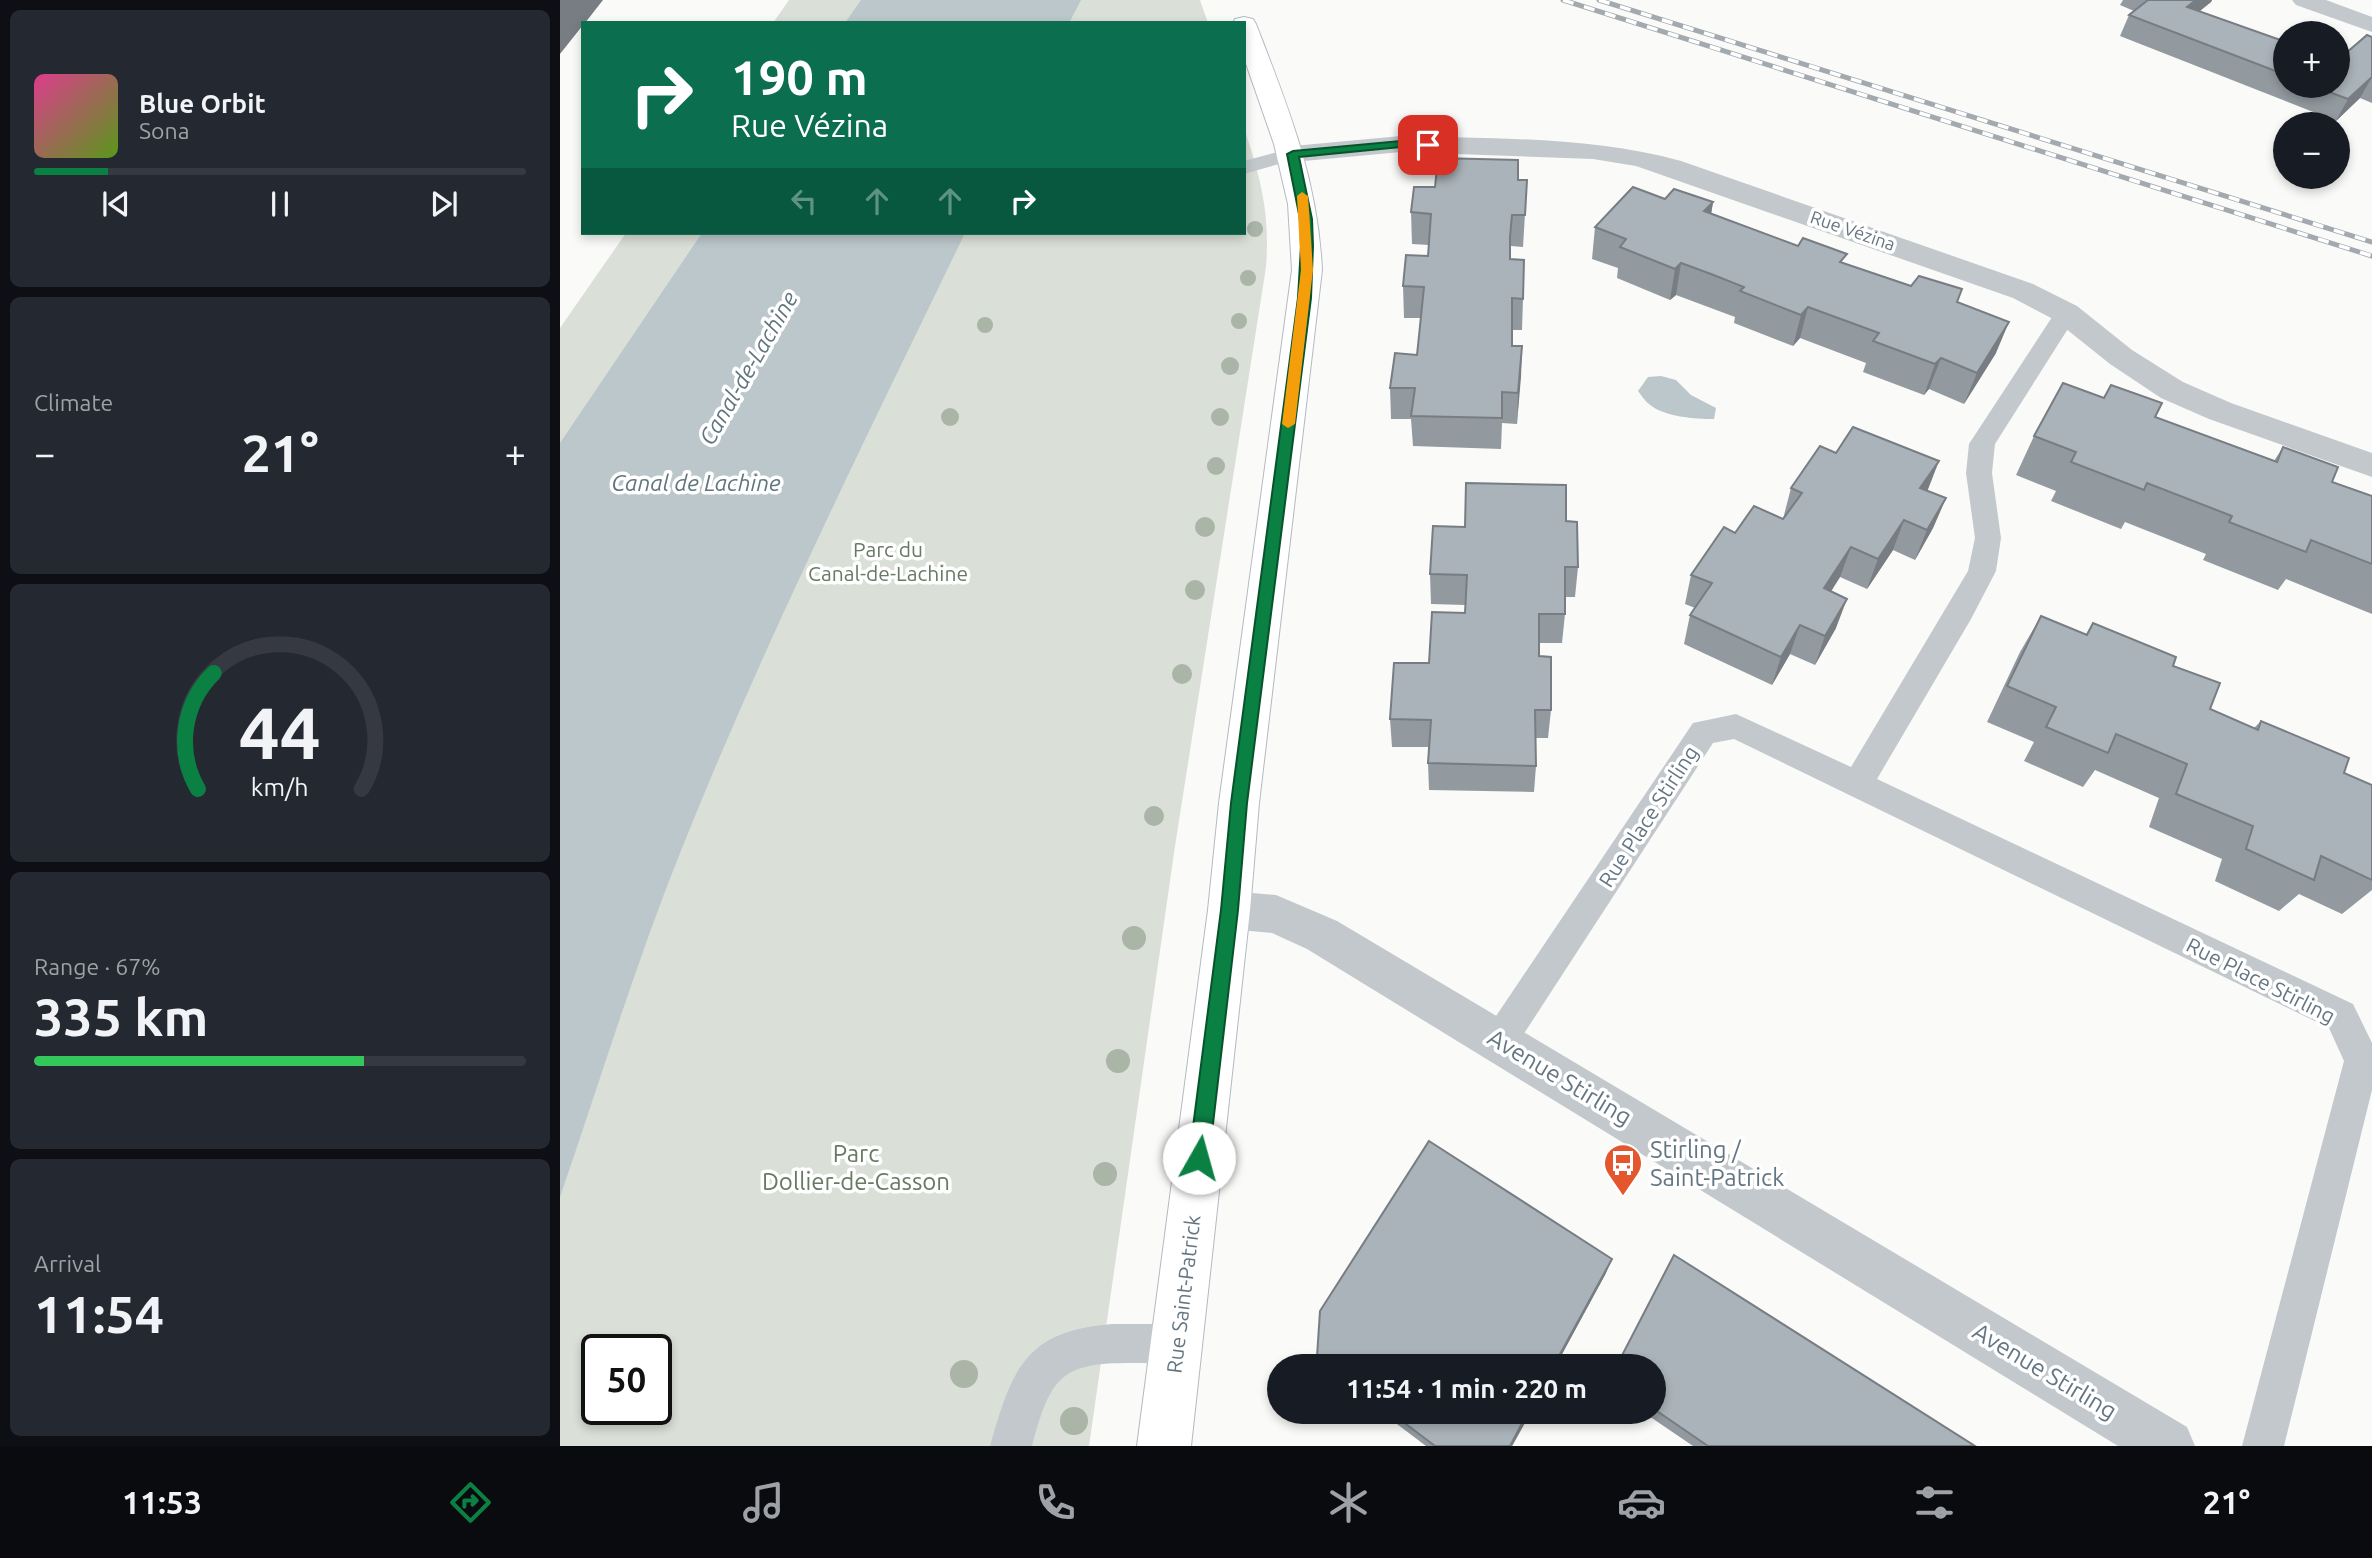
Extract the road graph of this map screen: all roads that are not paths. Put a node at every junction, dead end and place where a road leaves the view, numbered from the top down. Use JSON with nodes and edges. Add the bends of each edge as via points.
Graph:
{"nodes":[{"id":1,"x":1236,"y":0,"type":"edge"},
{"id":2,"x":2304,"y":0,"type":"edge"},
{"id":3,"x":1243,"y":21,"type":"edge"},
{"id":4,"x":2372,"y":24,"type":"edge"},
{"id":5,"x":1246,"y":34,"type":"edge"},
{"id":6,"x":1251,"y":63,"type":"edge"},
{"id":7,"x":1293,"y":154,"type":"junction"},
{"id":8,"x":1246,"y":167,"type":"edge"},
{"id":9,"x":2066,"y":313,"type":"junction"},
{"id":10,"x":2372,"y":465,"type":"edge"},
{"id":11,"x":1857,"y":785,"type":"junction"},
{"id":12,"x":1229,"y":910,"type":"junction"},
{"id":13,"x":1500,"y":1041,"type":"junction"},
{"id":14,"x":1177,"y":1344,"type":"junction"},
{"id":15,"x":1011,"y":1446,"type":"edge"},
{"id":16,"x":1164,"y":1446,"type":"edge"},
{"id":17,"x":2168,"y":1446,"type":"edge"},
{"id":18,"x":2263,"y":1446,"type":"edge"}],
"edges":[{"from":1,"to":3,"type":"main road","name":"Rue Saint-Patrick"},
{"from":2,"to":4,"type":"street"},
{"from":5,"to":6,"type":"main road","name":"Rue Saint-Patrick"},
{"from":6,"to":7,"type":"main road","name":"Rue Saint-Patrick"},
{"from":7,"to":8,"type":"lane"},
{"from":7,"to":9,"type":"street","name":"Rue Vézina","via":[[1401,144],[1593,151],[1639,158],[1943,261],[2023,291]]},
{"from":7,"to":12,"type":"main road","name":"Rue Saint-Patrick","via":[[1306,219],[1307,270]]},
{"from":9,"to":10,"type":"street","name":"Rue Vézina","via":[[2172,390]]},
{"from":9,"to":11,"type":"lane","via":[[1982,444],[1979,473],[1988,538],[1982,571]]},
{"from":11,"to":13,"type":"lane","name":"Rue Place Stirling","via":[[1737,726],[1704,732]]},
{"from":11,"to":18,"type":"lane","name":"Rue Place Stirling","via":[[2341,1016],[2362,1060]]},
{"from":12,"to":13,"type":"street","name":"Avenue Stirling","via":[[1276,914],[1322,934]]},
{"from":12,"to":14,"type":"main road","name":"Rue Saint-Patrick"},
{"from":13,"to":17,"type":"street","name":"Avenue Stirling"},
{"from":14,"to":15,"type":"lane","via":[[1095,1343],[1063,1350],[1029,1387]]},
{"from":14,"to":16,"type":"main road","name":"Rue Saint-Patrick"}]}
